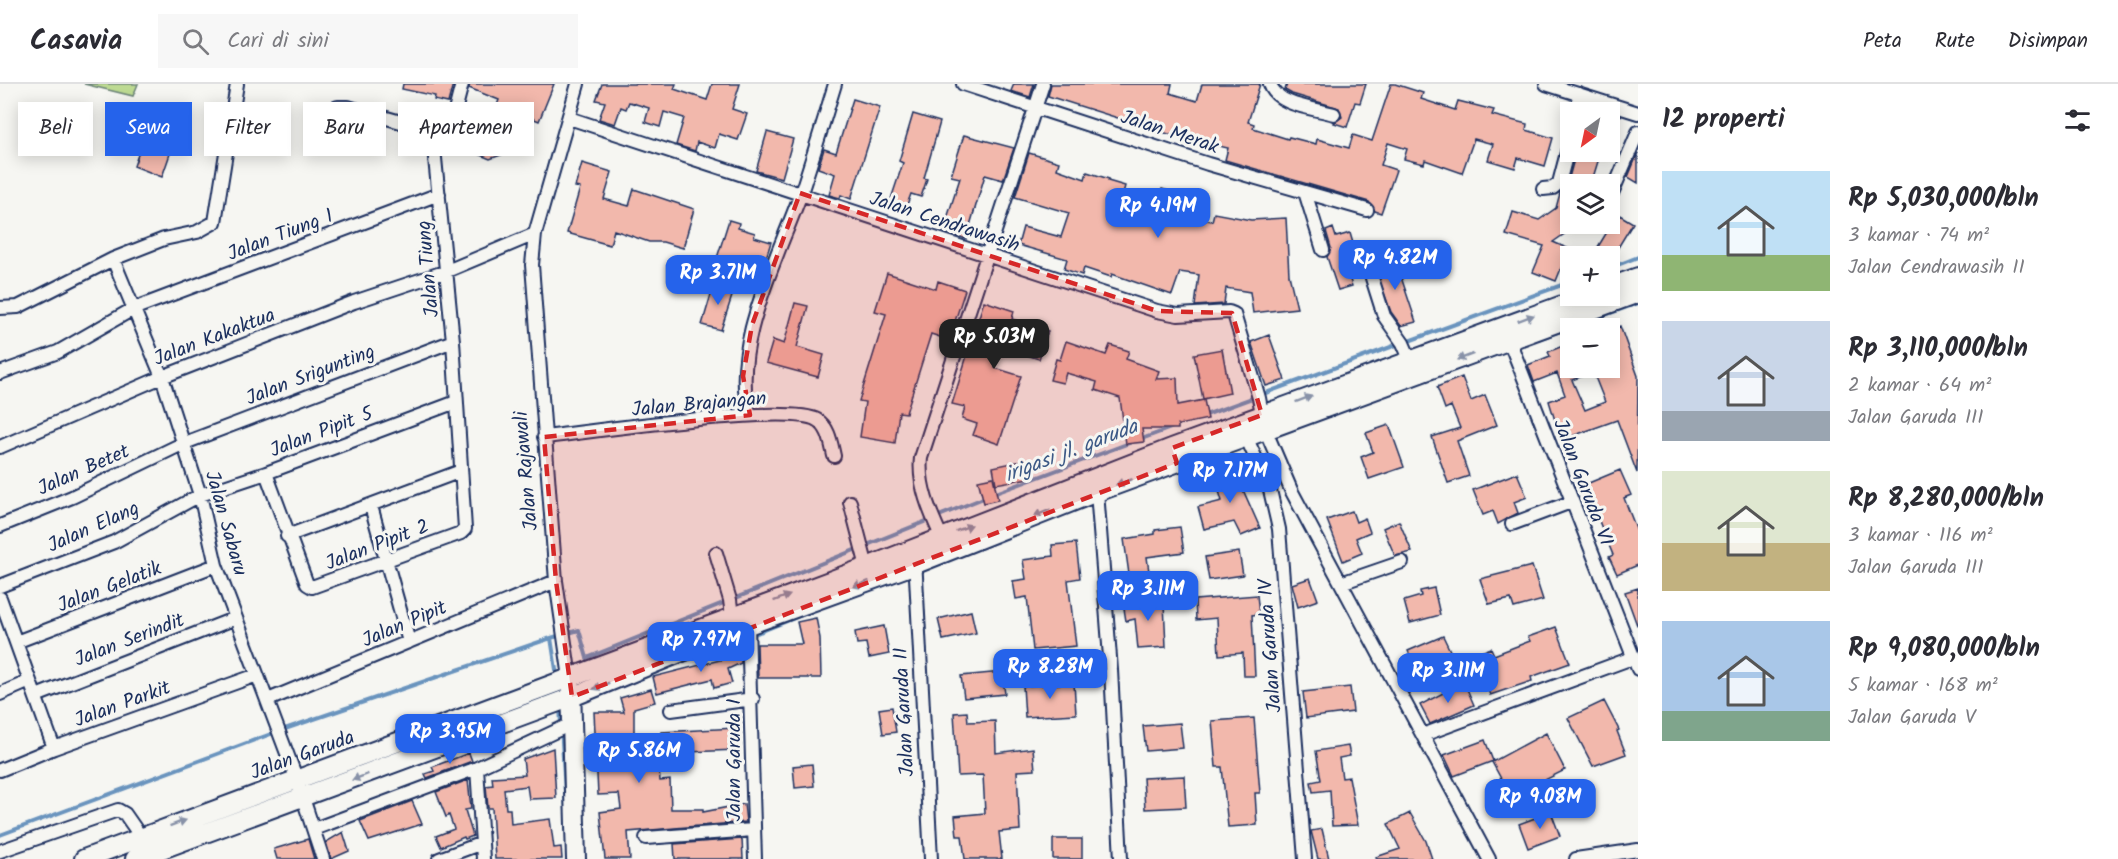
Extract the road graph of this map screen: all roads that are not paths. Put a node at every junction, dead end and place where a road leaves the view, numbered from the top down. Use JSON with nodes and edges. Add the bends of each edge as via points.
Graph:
{"nodes":[{"id":1,"x":462,"y":84,"type":"edge"},
{"id":2,"x":578,"y":84,"type":"edge"},
{"id":3,"x":836,"y":84,"type":"edge"},
{"id":4,"x":963,"y":84,"type":"edge"},
{"id":5,"x":1043,"y":84,"type":"edge"},
{"id":6,"x":1270,"y":84,"type":"edge"},
{"id":7,"x":1554,"y":85,"type":"edge"},
{"id":8,"x":236,"y":89,"type":"edge"},
{"id":9,"x":1579,"y":94,"type":"junction"},
{"id":10,"x":457,"y":102,"type":"edge"},
{"id":11,"x":1578,"y":102,"type":"edge"},
{"id":12,"x":1035,"y":107,"type":"junction"},
{"id":13,"x":1638,"y":113,"type":"edge"},
{"id":14,"x":1334,"y":114,"type":"dead end"},
{"id":15,"x":568,"y":118,"type":"junction"},
{"id":16,"x":1638,"y":132,"type":"edge"},
{"id":17,"x":435,"y":156,"type":"edge"},
{"id":18,"x":1564,"y":162,"type":"edge"},
{"id":19,"x":1620,"y":174,"type":"edge"},
{"id":20,"x":1543,"y":189,"type":"dead end"},
{"id":21,"x":1305,"y":192,"type":"junction"},
{"id":22,"x":800,"y":193,"type":"junction"},
{"id":23,"x":439,"y":194,"type":"junction"},
{"id":24,"x":1367,"y":210,"type":"dead end"},
{"id":25,"x":535,"y":234,"type":"junction"},
{"id":26,"x":1323,"y":250,"type":"dead end"},
{"id":27,"x":985,"y":256,"type":"junction"},
{"id":28,"x":112,"y":259,"type":"junction"},
{"id":29,"x":447,"y":271,"type":"junction"},
{"id":30,"x":1638,"y":277,"type":"edge"},
{"id":31,"x":1372,"y":278,"type":"dead end"},
{"id":32,"x":1620,"y":283,"type":"edge"},
{"id":33,"x":1638,"y":293,"type":"edge"},
{"id":34,"x":1565,"y":306,"type":"edge"},
{"id":35,"x":0,"y":308,"type":"edge"},
{"id":36,"x":133,"y":309,"type":"junction"},
{"id":37,"x":1506,"y":333,"type":"junction"},
{"id":38,"x":453,"y":341,"type":"junction"},
{"id":39,"x":1404,"y":347,"type":"junction"},
{"id":40,"x":0,"y":374,"type":"edge"},
{"id":41,"x":162,"y":377,"type":"junction"},
{"id":42,"x":456,"y":402,"type":"junction"},
{"id":43,"x":1261,"y":409,"type":"junction"},
{"id":44,"x":750,"y":415,"type":"junction"},
{"id":45,"x":1242,"y":430,"type":"junction"},
{"id":46,"x":544,"y":437,"type":"junction"},
{"id":47,"x":182,"y":444,"type":"junction"},
{"id":48,"x":0,"y":447,"type":"edge"},
{"id":49,"x":1175,"y":455,"type":"junction"},
{"id":50,"x":834,"y":456,"type":"dead end"},
{"id":51,"x":461,"y":471,"type":"junction"},
{"id":52,"x":266,"y":473,"type":"junction"},
{"id":53,"x":1096,"y":492,"type":"junction"},
{"id":54,"x":200,"y":495,"type":"junction"},
{"id":55,"x":850,"y":502,"type":"dead end"},
{"id":56,"x":1571,"y":502,"type":"junction"},
{"id":57,"x":371,"y":506,"type":"junction"},
{"id":58,"x":466,"y":524,"type":"joint"},
{"id":59,"x":1512,"y":524,"type":"dead end"},
{"id":60,"x":0,"y":526,"type":"edge"},
{"id":61,"x":287,"y":536,"type":"junction"},
{"id":62,"x":941,"y":536,"type":"junction"},
{"id":63,"x":716,"y":553,"type":"dead end"},
{"id":64,"x":862,"y":553,"type":"junction"},
{"id":65,"x":915,"y":556,"type":"junction"},
{"id":66,"x":388,"y":560,"type":"junction"},
{"id":67,"x":1402,"y":561,"type":"dead end"},
{"id":68,"x":216,"y":565,"type":"junction"},
{"id":69,"x":556,"y":581,"type":"junction"},
{"id":70,"x":1341,"y":583,"type":"junction"},
{"id":71,"x":0,"y":586,"type":"edge"},
{"id":72,"x":0,"y":598,"type":"edge"},
{"id":73,"x":730,"y":603,"type":"junction"},
{"id":74,"x":236,"y":618,"type":"junction"},
{"id":75,"x":748,"y":625,"type":"junction"},
{"id":76,"x":16,"y":642,"type":"junction"},
{"id":77,"x":409,"y":642,"type":"junction"},
{"id":78,"x":1635,"y":663,"type":"edge"},
{"id":79,"x":257,"y":675,"type":"junction"},
{"id":80,"x":570,"y":678,"type":"junction"},
{"id":81,"x":30,"y":681,"type":"junction"},
{"id":82,"x":0,"y":694,"type":"edge"},
{"id":83,"x":36,"y":696,"type":"junction"},
{"id":84,"x":572,"y":697,"type":"junction"},
{"id":85,"x":753,"y":699,"type":"junction"},
{"id":86,"x":268,"y":700,"type":"junction"},
{"id":87,"x":671,"y":710,"type":"dead end"},
{"id":88,"x":571,"y":724,"type":"junction"},
{"id":89,"x":1423,"y":735,"type":"junction"},
{"id":90,"x":54,"y":748,"type":"junction"},
{"id":91,"x":477,"y":768,"type":"junction"},
{"id":92,"x":0,"y":771,"type":"edge"},
{"id":93,"x":297,"y":780,"type":"junction"},
{"id":94,"x":303,"y":799,"type":"junction"},
{"id":95,"x":314,"y":829,"type":"junction"},
{"id":96,"x":753,"y":830,"type":"junction"},
{"id":97,"x":141,"y":837,"type":"junction"},
{"id":98,"x":646,"y":838,"type":"dead end"},
{"id":99,"x":482,"y":843,"type":"junction"},
{"id":100,"x":1638,"y":850,"type":"edge"},
{"id":101,"x":0,"y":851,"type":"edge"},
{"id":102,"x":169,"y":853,"type":"edge"},
{"id":103,"x":84,"y":859,"type":"edge"},
{"id":104,"x":135,"y":859,"type":"edge"},
{"id":105,"x":323,"y":859,"type":"edge"},
{"id":106,"x":439,"y":859,"type":"edge"},
{"id":107,"x":483,"y":859,"type":"edge"},
{"id":108,"x":576,"y":859,"type":"edge"},
{"id":109,"x":755,"y":859,"type":"edge"},
{"id":110,"x":931,"y":859,"type":"edge"},
{"id":111,"x":1121,"y":859,"type":"edge"},
{"id":112,"x":1305,"y":859,"type":"edge"},
{"id":113,"x":1489,"y":859,"type":"edge"},
{"id":114,"x":1576,"y":859,"type":"edge"}],
"edges":[{"from":1,"to":10,"type":"street"},
{"from":2,"to":15,"type":"street","name":"Jalan Rajawali"},
{"from":3,"to":22,"type":"street"},
{"from":4,"to":12,"type":"street","name":"Jalan Merak"},
{"from":5,"to":12,"type":"street"},
{"from":6,"to":14,"type":"street","via":[[1283,100]]},
{"from":7,"to":9,"type":"street"},
{"from":8,"to":28,"type":"street","via":[[215,222]]},
{"from":9,"to":11,"type":"street"},
{"from":9,"to":13,"type":"street"},
{"from":12,"to":21,"type":"street","name":"Jalan Merak"},
{"from":12,"to":27,"type":"street"},
{"from":15,"to":22,"type":"street","name":"Jalan Cendrawasih"},
{"from":15,"to":25,"type":"street","name":"Jalan Rajawali"},
{"from":16,"to":19,"type":"street"},
{"from":17,"to":23,"type":"street","name":"Jalan Tiung"},
{"from":18,"to":20,"type":"street","via":[[1558,183]]},
{"from":21,"to":24,"type":"street","name":"Jalan Merak"},
{"from":21,"to":26,"type":"street"},
{"from":22,"to":27,"type":"street","name":"Jalan Cendrawasih"},
{"from":22,"to":44,"type":"street","via":[[752,325],[743,376],[744,400]]},
{"from":23,"to":29,"type":"street","name":"Jalan Tiung"},
{"from":23,"to":36,"type":"street","name":"Jalan Tiung 1"},
{"from":25,"to":29,"type":"street","name":"Jalan Kakaktua"},
{"from":25,"to":46,"type":"street","name":"Jalan Rajawali","via":[[532,287]]},
{"from":27,"to":43,"type":"street","name":"Jalan Cendrawasih","via":[[1157,311],[1178,315],[1232,313],[1238,322]]},
{"from":27,"to":62,"type":"street","via":[[921,458],[921,482]]},
{"from":28,"to":35,"type":"street","via":[[18,307]]},
{"from":28,"to":36,"type":"street","name":"Jalan Sabaru"},
{"from":29,"to":38,"type":"street","name":"Jalan Tiung"},
{"from":29,"to":41,"type":"street","name":"Jalan Kakaktua","via":[[354,302]]},
{"from":30,"to":32,"type":"main road"},
{"from":31,"to":39,"type":"street","via":[[1384,316]]},
{"from":33,"to":37,"type":"main road"},
{"from":37,"to":34,"type":"main road","one_way":true},
{"from":36,"to":40,"type":"street","name":"Jalan Tiung 1","via":[[58,352]]},
{"from":36,"to":41,"type":"street","name":"Jalan Sabaru"},
{"from":37,"to":39,"type":"main road"},
{"from":37,"to":43,"type":"main road","one_way":true},
{"from":37,"to":56,"type":"street","name":"Jalan Garuda VI"},
{"from":38,"to":42,"type":"street","name":"Jalan Tiung"},
{"from":38,"to":47,"type":"street","name":"Jalan Srigunting"},
{"from":43,"to":39,"type":"main road","one_way":true},
{"from":41,"to":47,"type":"street","name":"Jalan Sabaru"},
{"from":41,"to":48,"type":"street","name":"Jalan Kakaktua"},
{"from":42,"to":51,"type":"street","name":"Jalan Tiung"},
{"from":42,"to":52,"type":"street","name":"Jalan Pipit 5"},
{"from":43,"to":45,"type":"main road"},
{"from":43,"to":70,"type":"street","via":[[1291,490]]},
{"from":44,"to":46,"type":"street","name":"Jalan Brajangan"},
{"from":44,"to":50,"type":"street","name":"Jalan Brajangan","via":[[816,419],[827,431]]},
{"from":45,"to":49,"type":"main road"},
{"from":45,"to":112,"type":"street","name":"Jalan Garuda IV","via":[[1272,496],[1280,529]]},
{"from":46,"to":69,"type":"street","name":"Jalan Rajawali"},
{"from":47,"to":54,"type":"street","name":"Jalan Sabaru"},
{"from":47,"to":60,"type":"street","name":"Jalan Betet","via":[[72,497]]},
{"from":49,"to":53,"type":"main road","one_way":true},
{"from":62,"to":49,"type":"main road","one_way":true},
{"from":51,"to":57,"type":"street"},
{"from":51,"to":58,"type":"street","name":"Jalan Tiung"},
{"from":52,"to":54,"type":"street","name":"Jalan Pipit 5"},
{"from":52,"to":61,"type":"street","name":"Jalan Pipit 2"},
{"from":53,"to":65,"type":"main road","one_way":true},
{"from":53,"to":111,"type":"street"},
{"from":54,"to":68,"type":"street","name":"Jalan Sabaru"},
{"from":54,"to":71,"type":"street","name":"Jalan Elang","via":[[114,542]]},
{"from":55,"to":64,"type":"street"},
{"from":56,"to":59,"type":"street"},
{"from":56,"to":78,"type":"street","name":"Jalan Garuda VI"},
{"from":57,"to":61,"type":"street"},
{"from":57,"to":66,"type":"street"},
{"from":58,"to":66,"type":"street","name":"Jalan Pipit 2","via":[[461,533]]},
{"from":61,"to":66,"type":"street","name":"Jalan Pipit 2","via":[[307,584],[312,587]]},
{"from":62,"to":65,"type":"main road"},
{"from":63,"to":73,"type":"street"},
{"from":64,"to":65,"type":"main road","name":"Jalan Garuda"},
{"from":73,"to":64,"type":"main road","name":"Jalan Garuda","one_way":true},
{"from":65,"to":75,"type":"main road","one_way":true},
{"from":65,"to":110,"type":"street","name":"Jalan Garuda II"},
{"from":66,"to":77,"type":"street"},
{"from":67,"to":70,"type":"street"},
{"from":68,"to":74,"type":"street","name":"Jalan Sabaru"},
{"from":68,"to":76,"type":"street","name":"Jalan Gelatik"},
{"from":69,"to":77,"type":"street","name":"Jalan Pipit"},
{"from":69,"to":80,"type":"street","name":"Jalan Rajawali"},
{"from":70,"to":89,"type":"street"},
{"from":72,"to":76,"type":"street"},
{"from":73,"to":80,"type":"main road","name":"Jalan Garuda"},
{"from":74,"to":79,"type":"street","name":"Jalan Sabaru"},
{"from":74,"to":83,"type":"street","name":"Jalan Serindit"},
{"from":75,"to":84,"type":"main road","one_way":true},
{"from":75,"to":85,"type":"street","name":"Jalan Garuda I"},
{"from":76,"to":81,"type":"street"},
{"from":77,"to":86,"type":"street","name":"Jalan Pipit"},
{"from":78,"to":89,"type":"street"},
{"from":79,"to":86,"type":"street","name":"Jalan Sabaru"},
{"from":79,"to":90,"type":"street","name":"Jalan Parkit"},
{"from":80,"to":84,"type":"main road","name":"Jalan Rajawali"},
{"from":80,"to":93,"type":"main road","name":"Jalan Garuda"},
{"from":81,"to":82,"type":"street"},
{"from":81,"to":83,"type":"street"},
{"from":83,"to":90,"type":"street"},
{"from":84,"to":88,"type":"main road","name":"Jalan Rajawali"},
{"from":84,"to":94,"type":"main road","one_way":true},
{"from":85,"to":87,"type":"street"},
{"from":85,"to":96,"type":"street","name":"Jalan Garuda I"},
{"from":86,"to":93,"type":"street","name":"Jalan Sabaru"},
{"from":88,"to":91,"type":"street"},
{"from":88,"to":108,"type":"main road","name":"Jalan Rajawali"},
{"from":89,"to":113,"type":"street"},
{"from":90,"to":92,"type":"street","name":"Jalan Parkit"},
{"from":91,"to":95,"type":"street"},
{"from":91,"to":99,"type":"street"},
{"from":93,"to":94,"type":"street","name":"Jalan Sabaru"},
{"from":97,"to":93,"type":"main road","name":"Jalan Garuda","one_way":true},
{"from":94,"to":95,"type":"street","name":"Jalan Sabaru"},
{"from":94,"to":102,"type":"main road"},
{"from":95,"to":105,"type":"street","name":"Jalan Sabaru"},
{"from":96,"to":98,"type":"street"},
{"from":96,"to":109,"type":"street","name":"Jalan Garuda I"},
{"from":97,"to":101,"type":"street","via":[[118,810]]},
{"from":97,"to":103,"type":"main road","name":"Jalan Garuda"},
{"from":99,"to":106,"type":"street"},
{"from":99,"to":107,"type":"street"},
{"from":100,"to":114,"type":"street"},
{"from":102,"to":104,"type":"main road"}]}
